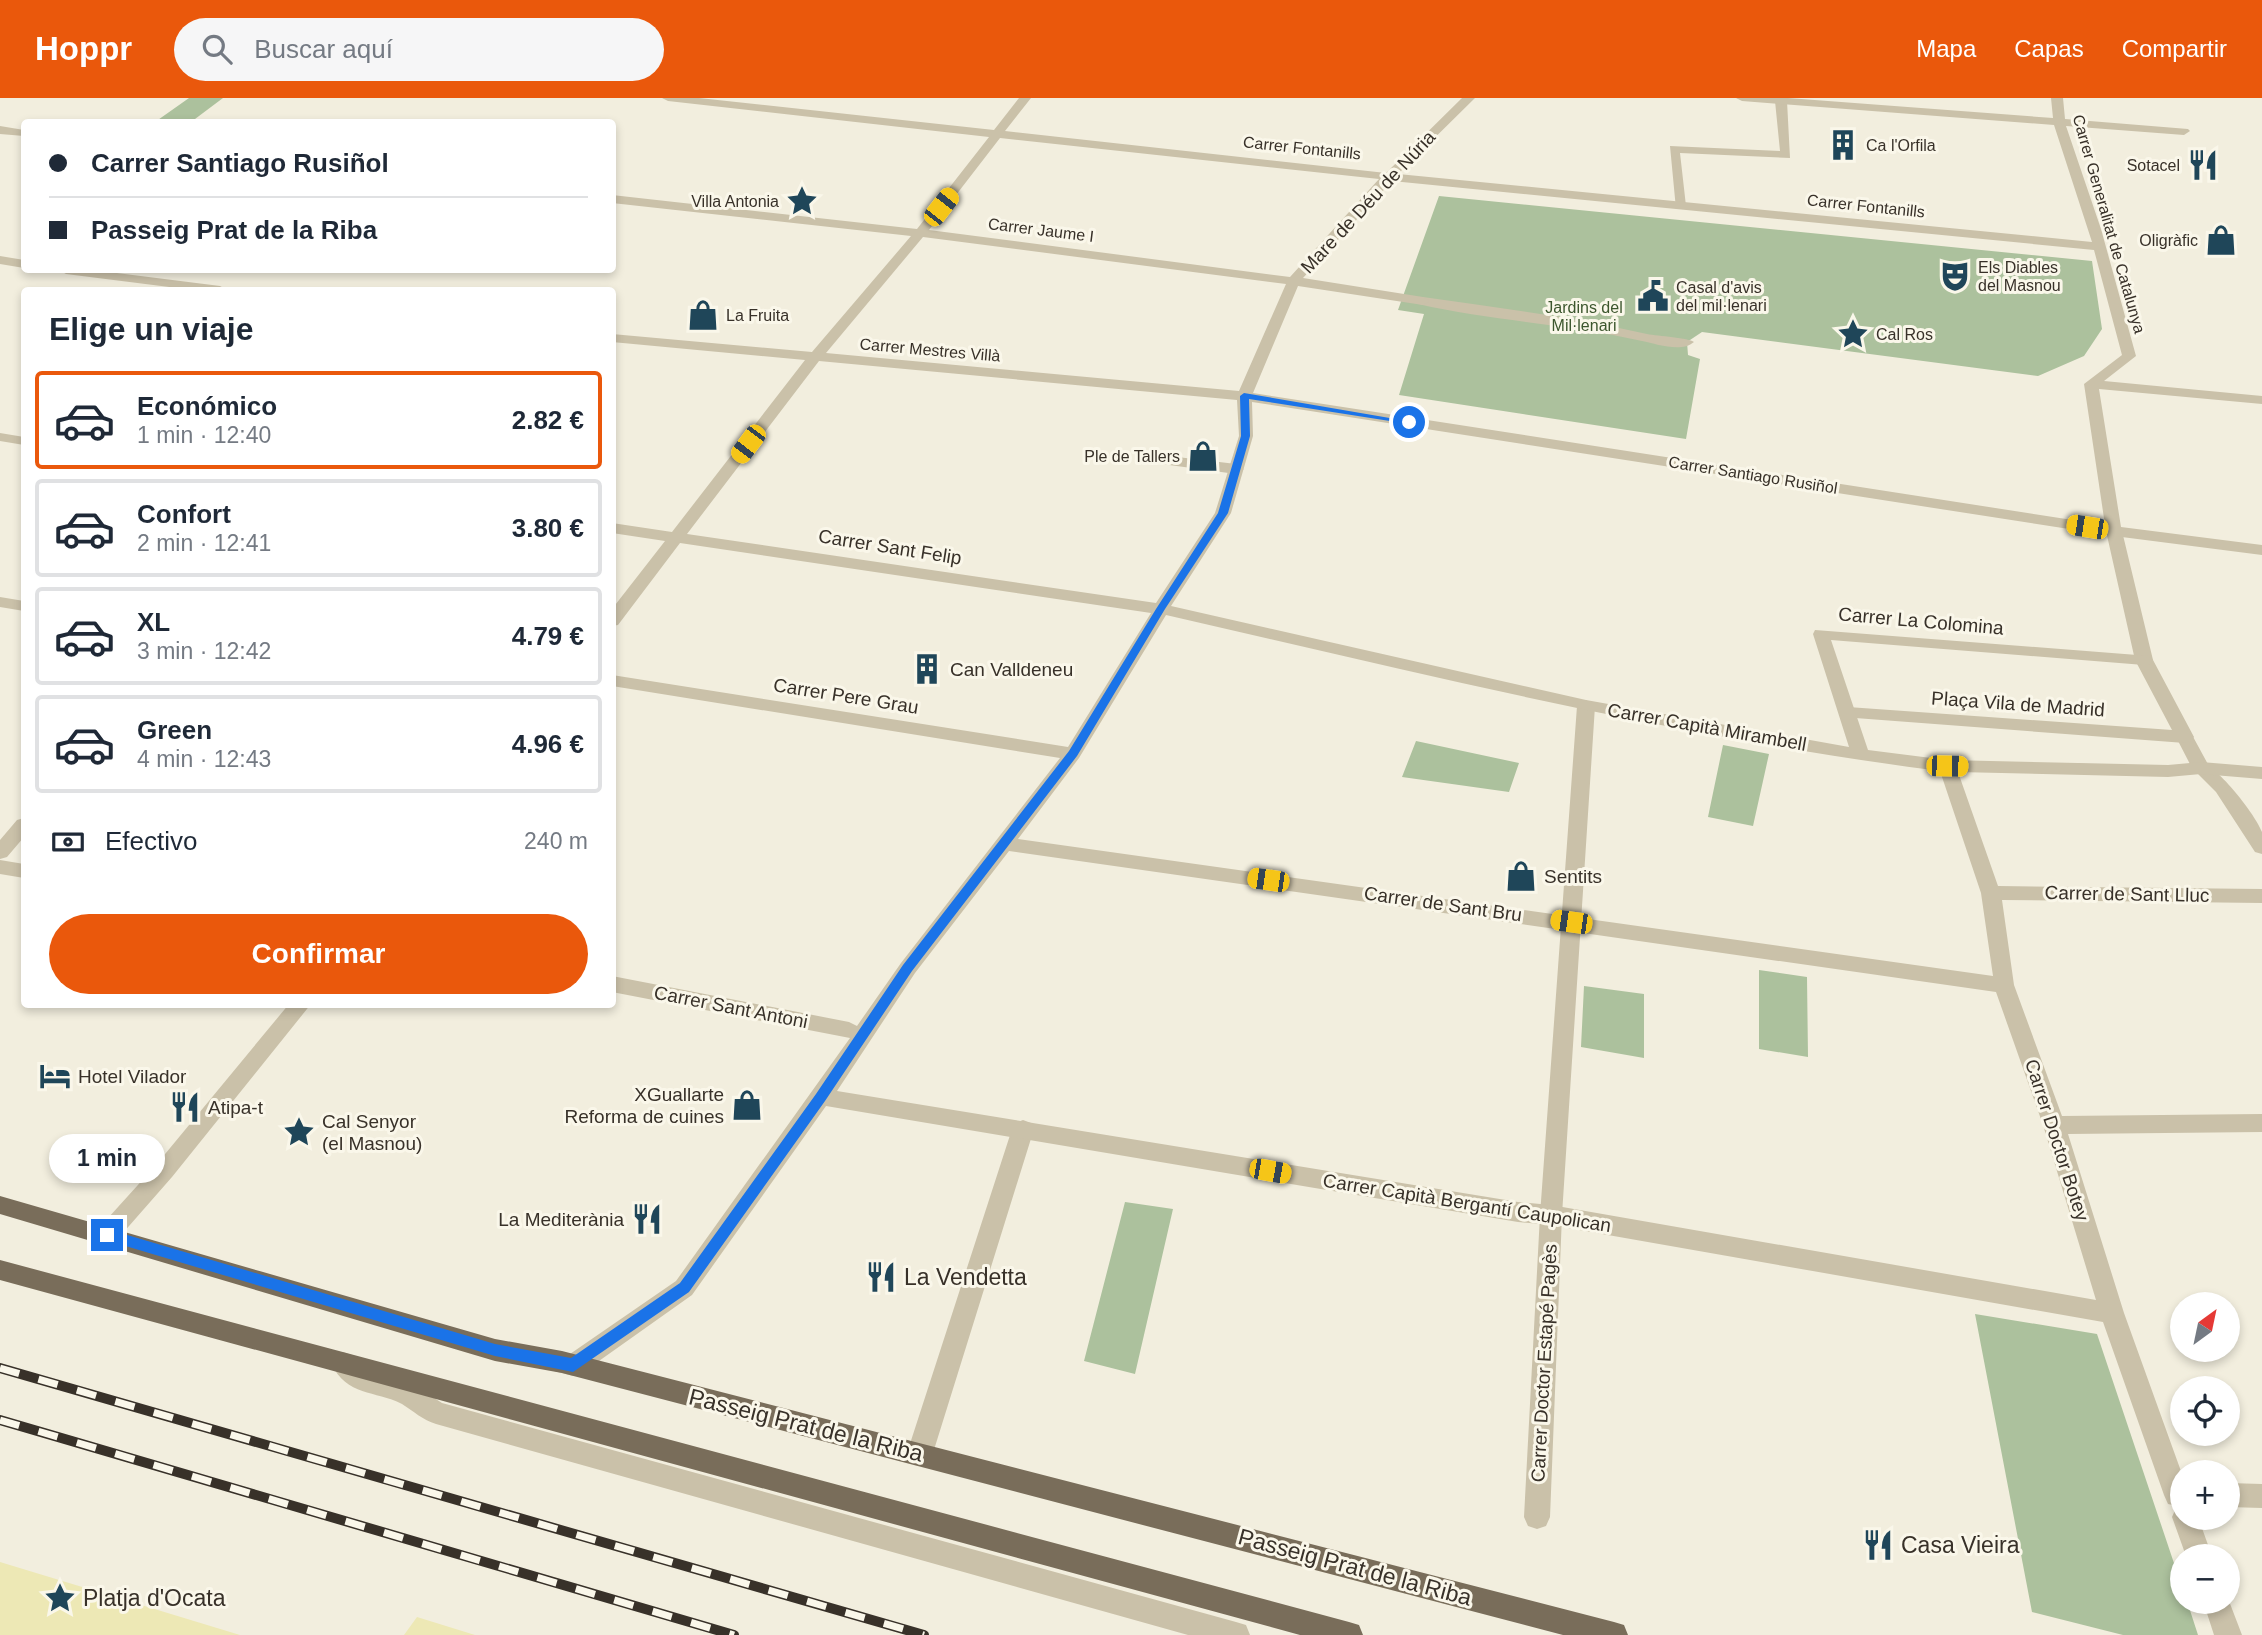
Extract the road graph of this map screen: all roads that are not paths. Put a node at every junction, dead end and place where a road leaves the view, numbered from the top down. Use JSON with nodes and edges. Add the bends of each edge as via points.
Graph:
{"nodes":[{"id":1,"x":668,"y":98,"type":"edge"},
{"id":2,"x":1025,"y":98,"type":"edge"},
{"id":3,"x":1469,"y":98,"type":"edge"},
{"id":4,"x":1742,"y":98,"type":"edge"},
{"id":5,"x":2057,"y":98,"type":"edge"},
{"id":6,"x":1781,"y":102,"type":"junction"},
{"id":7,"x":2059,"y":122,"type":"junction"},
{"id":8,"x":0,"y":130,"type":"edge"},
{"id":9,"x":2184,"y":131,"type":"dead end"},
{"id":10,"x":998,"y":132,"type":"junction"},
{"id":11,"x":21,"y":133,"type":"edge"},
{"id":12,"x":1390,"y":175,"type":"junction"},
{"id":13,"x":616,"y":199,"type":"edge"},
{"id":14,"x":1680,"y":206,"type":"junction"},
{"id":15,"x":921,"y":233,"type":"junction"},
{"id":16,"x":2100,"y":247,"type":"junction"},
{"id":17,"x":0,"y":261,"type":"edge"},
{"id":18,"x":21,"y":264,"type":"edge"},
{"id":19,"x":89,"y":273,"type":"edge"},
{"id":20,"x":1294,"y":280,"type":"junction"},
{"id":21,"x":197,"y":287,"type":"edge"},
{"id":22,"x":616,"y":338,"type":"edge"},
{"id":23,"x":1687,"y":342,"type":"dead end"},
{"id":24,"x":815,"y":357,"type":"junction"},
{"id":25,"x":2091,"y":384,"type":"junction"},
{"id":26,"x":1244,"y":396,"type":"junction"},
{"id":27,"x":2262,"y":400,"type":"edge"},
{"id":28,"x":0,"y":437,"type":"edge"},
{"id":29,"x":21,"y":440,"type":"edge"},
{"id":30,"x":1152,"y":459,"type":"dead end"},
{"id":31,"x":1236,"y":469,"type":"junction"},
{"id":32,"x":616,"y":529,"type":"edge"},
{"id":33,"x":2114,"y":531,"type":"junction"},
{"id":34,"x":677,"y":537,"type":"junction"},
{"id":35,"x":2262,"y":550,"type":"edge"},
{"id":36,"x":0,"y":602,"type":"edge"},
{"id":37,"x":21,"y":606,"type":"edge"},
{"id":38,"x":1160,"y":609,"type":"junction"},
{"id":39,"x":616,"y":616,"type":"edge"},
{"id":40,"x":2144,"y":660,"type":"junction"},
{"id":41,"x":616,"y":681,"type":"edge"},
{"id":42,"x":1586,"y":706,"type":"junction"},
{"id":43,"x":1848,"y":713,"type":"junction"},
{"id":44,"x":2185,"y":737,"type":"junction"},
{"id":45,"x":1073,"y":754,"type":"junction"},
{"id":46,"x":1861,"y":755,"type":"junction"},
{"id":47,"x":1947,"y":766,"type":"junction"},
{"id":48,"x":2202,"y":768,"type":"junction"},
{"id":49,"x":2262,"y":773,"type":"edge"},
{"id":50,"x":21,"y":828,"type":"edge"},
{"id":51,"x":1006,"y":844,"type":"junction"},
{"id":52,"x":2262,"y":847,"type":"edge"},
{"id":53,"x":0,"y":852,"type":"edge"},
{"id":54,"x":0,"y":867,"type":"edge"},
{"id":55,"x":21,"y":870,"type":"edge"},
{"id":56,"x":1991,"y":892,"type":"junction"},
{"id":57,"x":2262,"y":896,"type":"edge"},
{"id":58,"x":1571,"y":922,"type":"junction"},
{"id":59,"x":616,"y":985,"type":"edge"},
{"id":60,"x":2004,"y":985,"type":"junction"},
{"id":61,"x":297,"y":1008,"type":"edge"},
{"id":62,"x":849,"y":1030,"type":"dead end"},
{"id":63,"x":821,"y":1097,"type":"junction"},
{"id":64,"x":2262,"y":1123,"type":"edge"},
{"id":65,"x":2054,"y":1125,"type":"junction"},
{"id":66,"x":1023,"y":1129,"type":"junction"},
{"id":67,"x":0,"y":1205,"type":"edge"},
{"id":68,"x":1551,"y":1215,"type":"junction"},
{"id":69,"x":107,"y":1235,"type":"junction"},
{"id":70,"x":0,"y":1270,"type":"edge"},
{"id":71,"x":2112,"y":1313,"type":"junction"},
{"id":72,"x":562,"y":1362,"type":"junction"},
{"id":73,"x":343,"y":1363,"type":"junction"},
{"id":74,"x":920,"y":1454,"type":"junction"},
{"id":75,"x":2170,"y":1471,"type":"edge"},
{"id":76,"x":2240,"y":1495,"type":"edge"},
{"id":77,"x":2262,"y":1496,"type":"edge"},
{"id":78,"x":1537,"y":1517,"type":"dead end"},
{"id":79,"x":2221,"y":1614,"type":"edge"},
{"id":80,"x":1236,"y":1635,"type":"edge"},
{"id":81,"x":1349,"y":1635,"type":"edge"},
{"id":82,"x":1614,"y":1635,"type":"edge"},
{"id":83,"x":2228,"y":1635,"type":"edge"}],
"edges":[{"from":1,"to":10,"type":"street","name":"Carrer Fontanills"},
{"from":2,"to":10,"type":"street"},
{"from":3,"to":12,"type":"street","name":"Mare de Déu de Núria"},
{"from":4,"to":6,"type":"street"},
{"from":5,"to":7,"type":"street","name":"Carrer Generalitat de Catalunya"},
{"from":6,"to":7,"type":"street"},
{"from":6,"to":14,"type":"street","via":[[1786,155],[1674,149]]},
{"from":7,"to":9,"type":"street"},
{"from":7,"to":16,"type":"street","name":"Carrer Generalitat de Catalunya"},
{"from":8,"to":11,"type":"street"},
{"from":10,"to":12,"type":"street","name":"Carrer Fontanills"},
{"from":10,"to":15,"type":"street"},
{"from":12,"to":14,"type":"street","name":"Carrer Fontanills"},
{"from":12,"to":20,"type":"street","name":"Mare de Déu de Núria"},
{"from":13,"to":15,"type":"street","name":"Carrer Jaume I"},
{"from":14,"to":16,"type":"street","name":"Carrer Fontanills"},
{"from":15,"to":20,"type":"street","name":"Carrer Jaume I"},
{"from":15,"to":24,"type":"street"},
{"from":16,"to":25,"type":"street","name":"Carrer Generalitat de Catalunya","via":[[2129,356]]},
{"from":17,"to":18,"type":"street"},
{"from":19,"to":21,"type":"street"},
{"from":20,"to":23,"type":"street","name":"Carrer Jaume I","via":[[1669,343]]},
{"from":20,"to":26,"type":"street","name":"Mare de Déu de Núria"},
{"from":22,"to":24,"type":"street","name":"Carrer Mestres Villà"},
{"from":24,"to":26,"type":"street","name":"Carrer Mestres Villà"},
{"from":24,"to":34,"type":"street"},
{"from":25,"to":27,"type":"street"},
{"from":25,"to":33,"type":"street"},
{"from":26,"to":31,"type":"street","name":"Mare de Déu de Núria","via":[[1246,436]]},
{"from":26,"to":33,"type":"street","name":"Carrer Santiago Rusiñol"},
{"from":28,"to":29,"type":"street"},
{"from":30,"to":31,"type":"street"},
{"from":31,"to":38,"type":"street","name":"Mare de Déu de Núria","via":[[1223,513]]},
{"from":32,"to":34,"type":"street","name":"Carrer Sant Felip"},
{"from":33,"to":35,"type":"street","name":"Carrer Santiago Rusiñol"},
{"from":33,"to":40,"type":"street"},
{"from":34,"to":38,"type":"street","name":"Carrer Sant Felip"},
{"from":34,"to":39,"type":"street"},
{"from":36,"to":37,"type":"street"},
{"from":38,"to":42,"type":"street","name":"Carrer Capità Mirambell"},
{"from":38,"to":45,"type":"street","name":"Mare de Déu de Núria"},
{"from":40,"to":43,"type":"street","name":"Carrer La Colomina","via":[[1821,634]]},
{"from":40,"to":44,"type":"street"},
{"from":41,"to":45,"type":"street","name":"Carrer Pere Grau"},
{"from":42,"to":46,"type":"street","name":"Carrer Capità Mirambell"},
{"from":42,"to":58,"type":"street","name":"Carrer Doctor Estapé Pagès"},
{"from":43,"to":44,"type":"street","name":"Plaça Vila de Madrid"},
{"from":43,"to":46,"type":"street","name":"Carrer La Colomina"},
{"from":44,"to":48,"type":"street"},
{"from":45,"to":51,"type":"street","name":"Mare de Déu de Núria"},
{"from":46,"to":47,"type":"street","name":"Carrer Capità Mirambell"},
{"from":47,"to":48,"type":"street","name":"Carrer Capità Mirambell"},
{"from":47,"to":56,"type":"street","name":"Carrer Doctor Botey"},
{"from":48,"to":49,"type":"street","name":"Carrer Capità Mirambell"},
{"from":48,"to":52,"type":"street","via":[[2223,788]]},
{"from":50,"to":53,"type":"street"},
{"from":51,"to":58,"type":"street","name":"Carrer de Sant Bru"},
{"from":51,"to":63,"type":"street","name":"Mare de Déu de Núria","via":[[908,968]]},
{"from":54,"to":55,"type":"street"},
{"from":56,"to":57,"type":"street","name":"Carrer de Sant Lluc"},
{"from":56,"to":60,"type":"street","name":"Carrer Doctor Botey"},
{"from":58,"to":60,"type":"street","name":"Carrer de Sant Bru"},
{"from":58,"to":68,"type":"street","name":"Carrer Doctor Estapé Pagès"},
{"from":59,"to":62,"type":"street","name":"Carrer Sant Antoni"},
{"from":60,"to":65,"type":"street","name":"Carrer Doctor Botey"},
{"from":61,"to":69,"type":"street"},
{"from":63,"to":66,"type":"street","name":"Carrer Capità Bergantí Caupolican"},
{"from":63,"to":72,"type":"street","name":"Mare de Déu de Núria","via":[[684,1288],[573,1365]]},
{"from":64,"to":65,"type":"street"},
{"from":65,"to":71,"type":"street","name":"Carrer Doctor Botey"},
{"from":66,"to":68,"type":"street","name":"Carrer Capità Bergantí Caupolican"},
{"from":66,"to":74,"type":"street"},
{"from":67,"to":69,"type":"main road","name":"Passeig Prat de la Riba"},
{"from":68,"to":71,"type":"street","name":"Carrer Capità Bergantí Caupolican"},
{"from":68,"to":78,"type":"street","name":"Carrer Doctor Estapé Pagès"},
{"from":69,"to":72,"type":"main road","name":"Passeig Prat de la Riba","via":[[448,1336]]},
{"from":70,"to":73,"type":"main road"},
{"from":71,"to":75,"type":"street","name":"Carrer Doctor Botey"},
{"from":72,"to":74,"type":"main road","name":"Passeig Prat de la Riba"},
{"from":73,"to":80,"type":"street","via":[[365,1382],[405,1393],[436,1413]]},
{"from":73,"to":81,"type":"main road"},
{"from":74,"to":82,"type":"main road","name":"Passeig Prat de la Riba"},
{"from":76,"to":77,"type":"street"},
{"from":79,"to":83,"type":"street"}]}
